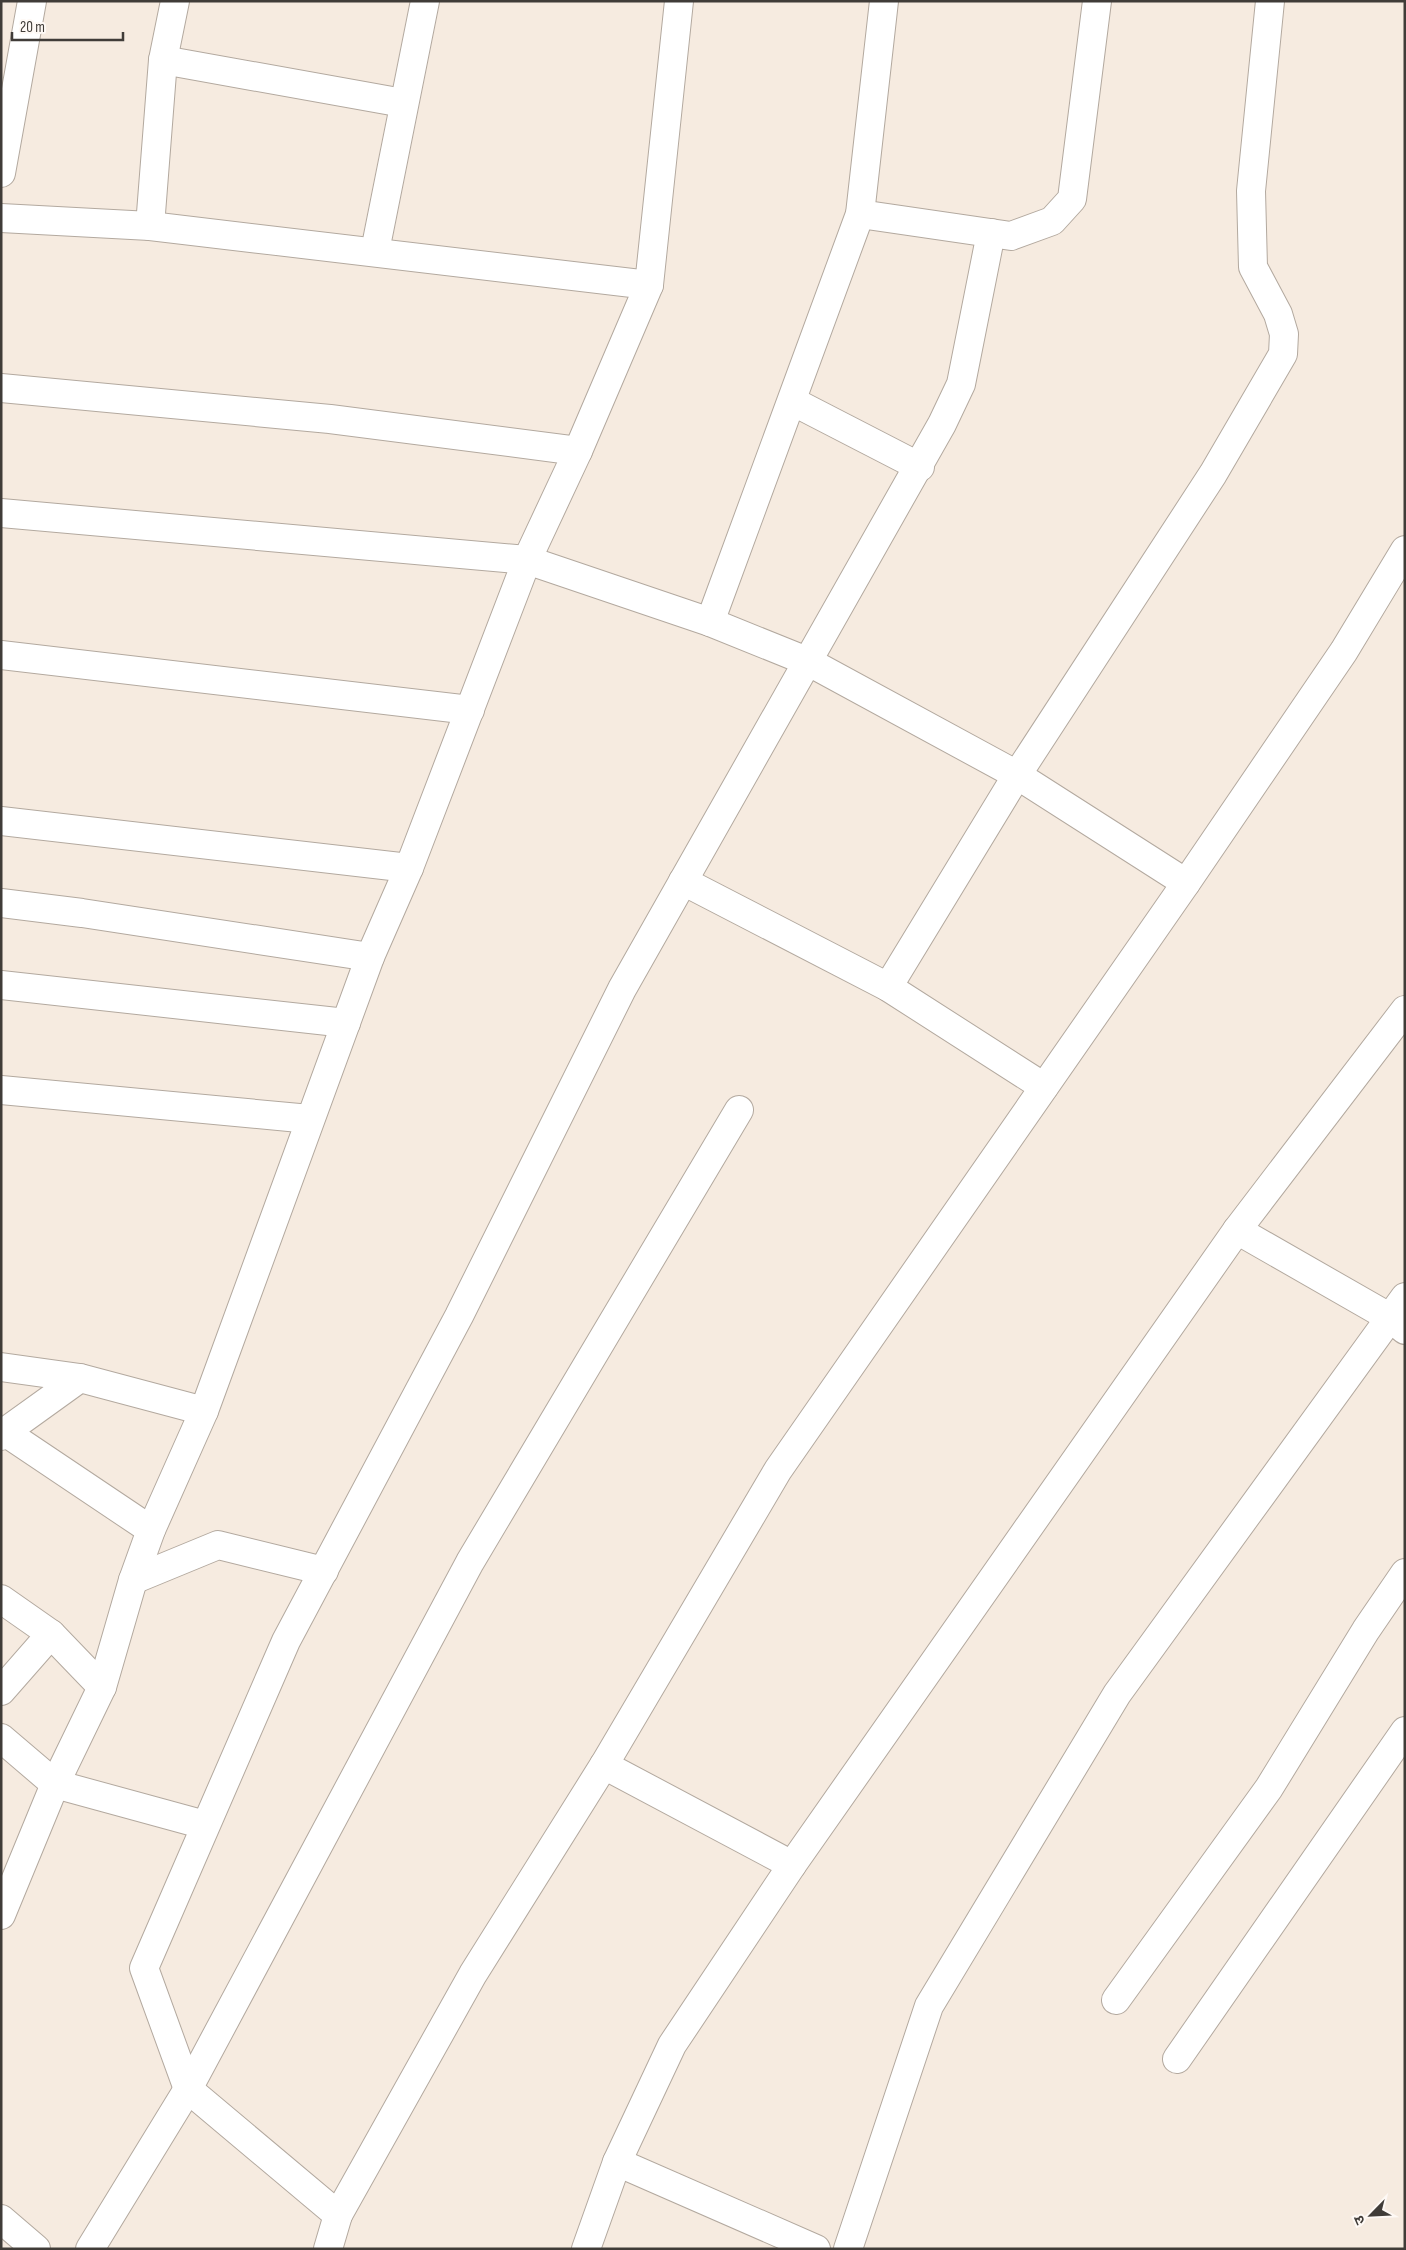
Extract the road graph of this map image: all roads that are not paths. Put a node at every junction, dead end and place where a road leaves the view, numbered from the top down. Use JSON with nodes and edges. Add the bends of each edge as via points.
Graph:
{"nodes":[{"id":1,"x":32,"y":1,"type":"edge"},
{"id":2,"x":175,"y":1,"type":"edge"},
{"id":3,"x":425,"y":1,"type":"edge"},
{"id":4,"x":679,"y":1,"type":"edge"},
{"id":5,"x":884,"y":1,"type":"edge"},
{"id":6,"x":1097,"y":1,"type":"edge"},
{"id":7,"x":1270,"y":1,"type":"edge"},
{"id":8,"x":164,"y":60,"type":"junction"},
{"id":9,"x":403,"y":103,"type":"junction"},
{"id":10,"x":1,"y":172,"type":"edge"},
{"id":11,"x":860,"y":214,"type":"junction"},
{"id":12,"x":1,"y":218,"type":"edge"},
{"id":13,"x":150,"y":226,"type":"junction"},
{"id":14,"x":990,"y":233,"type":"junction"},
{"id":15,"x":375,"y":251,"type":"junction"},
{"id":16,"x":649,"y":285,"type":"junction"},
{"id":17,"x":1,"y":388,"type":"edge"},
{"id":18,"x":792,"y":401,"type":"junction"},
{"id":19,"x":578,"y":451,"type":"junction"},
{"id":20,"x":920,"y":466,"type":"junction"},
{"id":21,"x":1,"y":513,"type":"edge"},
{"id":22,"x":1405,"y":550,"type":"edge"},
{"id":23,"x":527,"y":560,"type":"junction"},
{"id":24,"x":710,"y":622,"type":"junction"},
{"id":25,"x":1,"y":655,"type":"edge"},
{"id":26,"x":809,"y":662,"type":"junction"},
{"id":27,"x":470,"y":710,"type":"junction"},
{"id":28,"x":1017,"y":775,"type":"junction"},
{"id":29,"x":1,"y":821,"type":"edge"},
{"id":30,"x":409,"y":868,"type":"junction"},
{"id":31,"x":683,"y":882,"type":"junction"},
{"id":32,"x":1186,"y":883,"type":"junction"},
{"id":33,"x":1,"y":904,"type":"edge"},
{"id":34,"x":370,"y":957,"type":"junction"},
{"id":35,"x":1,"y":985,"type":"edge"},
{"id":36,"x":888,"y":987,"type":"junction"},
{"id":37,"x":1405,"y":1010,"type":"edge"},
{"id":38,"x":346,"y":1023,"type":"junction"},
{"id":39,"x":1044,"y":1087,"type":"junction"},
{"id":40,"x":1,"y":1090,"type":"edge"},
{"id":41,"x":739,"y":1110,"type":"dead end"},
{"id":42,"x":310,"y":1119,"type":"junction"},
{"id":43,"x":1238,"y":1230,"type":"junction"},
{"id":44,"x":1399,"y":1315,"type":"edge"},
{"id":45,"x":1,"y":1368,"type":"edge"},
{"id":46,"x":80,"y":1378,"type":"junction"},
{"id":47,"x":204,"y":1412,"type":"junction"},
{"id":48,"x":3,"y":1434,"type":"edge"},
{"id":49,"x":151,"y":1530,"type":"junction"},
{"id":50,"x":324,"y":1571,"type":"junction"},
{"id":51,"x":1405,"y":1573,"type":"edge"},
{"id":52,"x":132,"y":1580,"type":"junction"},
{"id":53,"x":1,"y":1599,"type":"edge"},
{"id":54,"x":51,"y":1634,"type":"junction"},
{"id":55,"x":102,"y":1687,"type":"junction"},
{"id":56,"x":1,"y":1691,"type":"edge"},
{"id":57,"x":1405,"y":1731,"type":"edge"},
{"id":58,"x":1,"y":1738,"type":"edge"},
{"id":59,"x":604,"y":1765,"type":"junction"},
{"id":60,"x":55,"y":1784,"type":"junction"},
{"id":61,"x":205,"y":1825,"type":"junction"},
{"id":62,"x":792,"y":1865,"type":"junction"},
{"id":63,"x":1,"y":1915,"type":"edge"},
{"id":64,"x":1116,"y":2000,"type":"dead end"},
{"id":65,"x":1177,"y":2059,"type":"dead end"},
{"id":66,"x":188,"y":2089,"type":"junction"},
{"id":67,"x":617,"y":2162,"type":"junction"},
{"id":68,"x":338,"y":2215,"type":"junction"},
{"id":69,"x":1,"y":2219,"type":"edge"},
{"id":70,"x":36,"y":2249,"type":"edge"},
{"id":71,"x":90,"y":2249,"type":"edge"},
{"id":72,"x":328,"y":2249,"type":"edge"},
{"id":73,"x":586,"y":2249,"type":"edge"},
{"id":74,"x":816,"y":2249,"type":"edge"},
{"id":75,"x":848,"y":2249,"type":"edge"}],
"edges":[{"from":1,"to":10,"type":"street"},
{"from":2,"to":8,"type":"street"},
{"from":3,"to":9,"type":"street"},
{"from":4,"to":16,"type":"street"},
{"from":5,"to":11,"type":"street"},
{"from":6,"to":14,"type":"street","via":[[1072,199],[1052,221],[1031,230],[1011,236]]},
{"from":7,"to":28,"type":"street","via":[[1250,191],[1253,267],[1278,314],[1284,334],[1283,354],[1213,474]]},
{"from":8,"to":9,"type":"street"},
{"from":8,"to":13,"type":"street"},
{"from":9,"to":15,"type":"street"},
{"from":11,"to":14,"type":"street"},
{"from":11,"to":18,"type":"street"},
{"from":12,"to":13,"type":"street"},
{"from":13,"to":15,"type":"street"},
{"from":14,"to":20,"type":"street","via":[[961,384]]},
{"from":15,"to":16,"type":"street"},
{"from":16,"to":19,"type":"street"},
{"from":17,"to":19,"type":"street","via":[[330,419]]},
{"from":18,"to":20,"type":"street"},
{"from":18,"to":24,"type":"street"},
{"from":19,"to":23,"type":"street"},
{"from":20,"to":26,"type":"street"},
{"from":21,"to":23,"type":"street"},
{"from":22,"to":32,"type":"street","via":[[1344,652]]},
{"from":23,"to":24,"type":"street"},
{"from":23,"to":27,"type":"street"},
{"from":24,"to":26,"type":"street"},
{"from":25,"to":27,"type":"street"},
{"from":26,"to":28,"type":"street"},
{"from":26,"to":31,"type":"street"},
{"from":27,"to":30,"type":"street"},
{"from":28,"to":32,"type":"street"},
{"from":28,"to":36,"type":"street"},
{"from":29,"to":30,"type":"street"},
{"from":30,"to":34,"type":"street"},
{"from":31,"to":36,"type":"street"},
{"from":31,"to":50,"type":"street","via":[[622,989],[459,1316]]},
{"from":32,"to":39,"type":"street"},
{"from":33,"to":34,"type":"street","via":[[82,913]]},
{"from":34,"to":38,"type":"street"},
{"from":35,"to":38,"type":"street"},
{"from":36,"to":39,"type":"street"},
{"from":37,"to":43,"type":"street"},
{"from":38,"to":42,"type":"street"},
{"from":39,"to":59,"type":"street","via":[[778,1470]]},
{"from":40,"to":42,"type":"street"},
{"from":41,"to":66,"type":"street","via":[[470,1562]]},
{"from":42,"to":47,"type":"street"},
{"from":43,"to":44,"type":"street"},
{"from":43,"to":62,"type":"street"},
{"from":44,"to":75,"type":"street","via":[[1117,1694],[929,2006]]},
{"from":45,"to":46,"type":"street"},
{"from":46,"to":47,"type":"street"},
{"from":46,"to":48,"type":"street"},
{"from":47,"to":49,"type":"street"},
{"from":48,"to":49,"type":"street"},
{"from":49,"to":52,"type":"street"},
{"from":50,"to":52,"type":"street","via":[[218,1544]]},
{"from":50,"to":61,"type":"street","via":[[286,1641]]},
{"from":51,"to":64,"type":"street","via":[[1269,1788]]},
{"from":52,"to":55,"type":"street"},
{"from":53,"to":54,"type":"street"},
{"from":54,"to":55,"type":"street"},
{"from":54,"to":56,"type":"street"},
{"from":55,"to":60,"type":"street"},
{"from":57,"to":65,"type":"street"},
{"from":58,"to":60,"type":"street"},
{"from":59,"to":62,"type":"street"},
{"from":59,"to":68,"type":"street","via":[[473,1974]]},
{"from":60,"to":61,"type":"street"},
{"from":60,"to":63,"type":"street"},
{"from":61,"to":66,"type":"street","via":[[144,1968]]},
{"from":62,"to":67,"type":"street","via":[[672,2045]]},
{"from":66,"to":68,"type":"street"},
{"from":66,"to":71,"type":"street"},
{"from":67,"to":73,"type":"street"},
{"from":67,"to":74,"type":"street"},
{"from":68,"to":72,"type":"street"},
{"from":69,"to":70,"type":"street"}]}
